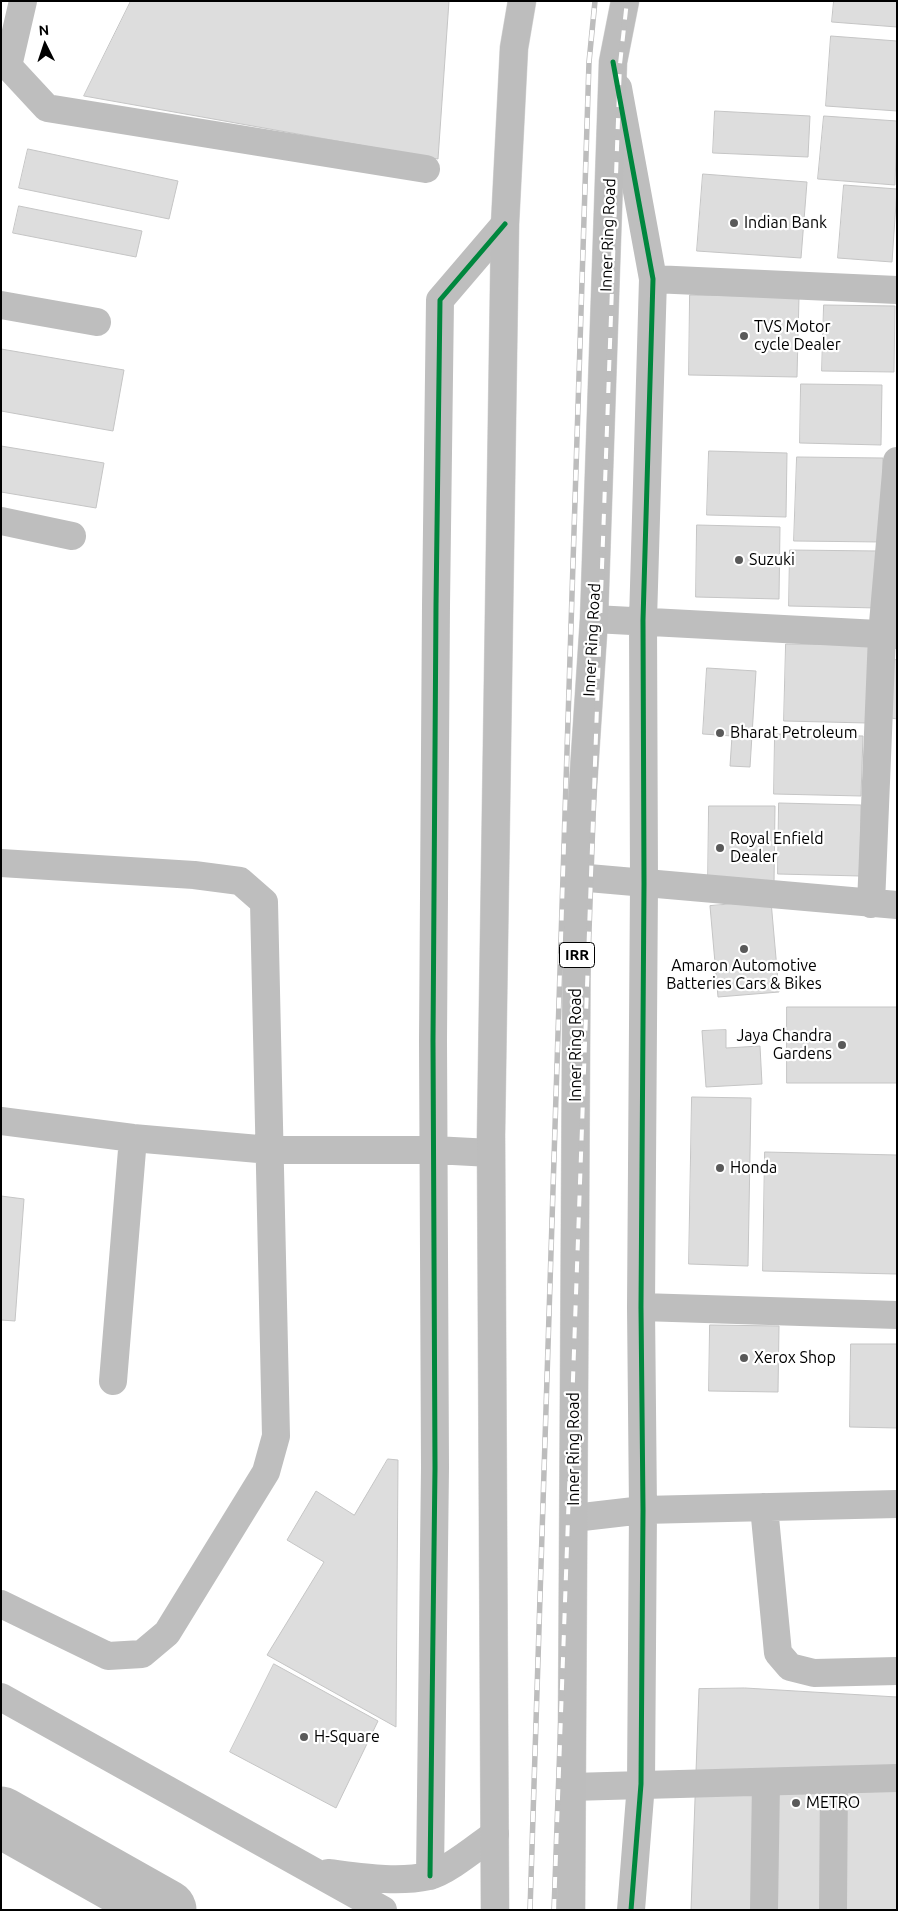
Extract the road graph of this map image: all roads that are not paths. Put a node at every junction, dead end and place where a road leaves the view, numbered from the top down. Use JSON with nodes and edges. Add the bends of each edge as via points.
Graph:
{"nodes":[{"id":1,"x":23,"y":1,"type":"edge"},
{"id":2,"x":522,"y":1,"type":"edge"},
{"id":3,"x":625,"y":1,"type":"edge"},
{"id":4,"x":613,"y":62,"type":"junction"},
{"id":5,"x":4,"y":64,"type":"edge"},
{"id":6,"x":426,"y":169,"type":"dead end"},
{"id":7,"x":505,"y":224,"type":"junction"},
{"id":8,"x":653,"y":280,"type":"junction"},
{"id":9,"x":897,"y":290,"type":"edge"},
{"id":10,"x":1,"y":305,"type":"edge"},
{"id":11,"x":97,"y":322,"type":"dead end"},
{"id":12,"x":897,"y":462,"type":"edge"},
{"id":13,"x":1,"y":521,"type":"edge"},
{"id":14,"x":72,"y":536,"type":"dead end"},
{"id":15,"x":594,"y":619,"type":"junction"},
{"id":16,"x":642,"y":620,"type":"junction"},
{"id":17,"x":889,"y":635,"type":"edge"},
{"id":18,"x":1,"y":863,"type":"edge"},
{"id":19,"x":577,"y":877,"type":"junction"},
{"id":20,"x":644,"y":884,"type":"junction"},
{"id":21,"x":884,"y":905,"type":"edge"},
{"id":22,"x":1,"y":1121,"type":"edge"},
{"id":23,"x":133,"y":1138,"type":"junction"},
{"id":24,"x":270,"y":1150,"type":"junction"},
{"id":25,"x":434,"y":1150,"type":"junction"},
{"id":26,"x":491,"y":1153,"type":"junction"},
{"id":27,"x":641,"y":1307,"type":"junction"},
{"id":28,"x":897,"y":1315,"type":"edge"},
{"id":29,"x":113,"y":1381,"type":"dead end"},
{"id":30,"x":897,"y":1504,"type":"edge"},
{"id":31,"x":764,"y":1507,"type":"junction"},
{"id":32,"x":643,"y":1510,"type":"junction"},
{"id":33,"x":574,"y":1518,"type":"junction"},
{"id":34,"x":1,"y":1604,"type":"edge"},
{"id":35,"x":897,"y":1671,"type":"edge"},
{"id":36,"x":1,"y":1697,"type":"edge"},
{"id":37,"x":897,"y":1778,"type":"edge"},
{"id":38,"x":834,"y":1780,"type":"junction"},
{"id":39,"x":641,"y":1784,"type":"junction"},
{"id":40,"x":766,"y":1784,"type":"junction"},
{"id":41,"x":572,"y":1787,"type":"junction"},
{"id":42,"x":495,"y":1834,"type":"junction"},
{"id":43,"x":314,"y":1871,"type":"junction"},
{"id":44,"x":430,"y":1876,"type":"junction"},
{"id":45,"x":383,"y":1910,"type":"edge"},
{"id":46,"x":496,"y":1910,"type":"edge"},
{"id":47,"x":571,"y":1910,"type":"edge"},
{"id":48,"x":631,"y":1910,"type":"edge"},
{"id":49,"x":764,"y":1910,"type":"edge"},
{"id":50,"x":833,"y":1910,"type":"edge"}],
"edges":[{"from":1,"to":5,"type":"street"},
{"from":2,"to":7,"type":"highway","via":[[514,48]]},
{"from":3,"to":4,"type":"highway","name":"Inner Ring Road","number":"IRR"},
{"from":4,"to":8,"type":"street"},
{"from":4,"to":15,"type":"highway","name":"Inner Ring Road","number":"IRR"},
{"from":5,"to":6,"type":"street","via":[[47,108]]},
{"from":7,"to":25,"type":"street","via":[[440,300]]},
{"from":7,"to":26,"type":"highway"},
{"from":8,"to":9,"type":"street"},
{"from":8,"to":16,"type":"street"},
{"from":10,"to":11,"type":"street"},
{"from":12,"to":17,"type":"street"},
{"from":13,"to":14,"type":"street"},
{"from":15,"to":16,"type":"street"},
{"from":15,"to":19,"type":"highway","name":"Inner Ring Road","number":"IRR"},
{"from":16,"to":17,"type":"street"},
{"from":16,"to":20,"type":"street"},
{"from":17,"to":21,"type":"street"},
{"from":18,"to":24,"type":"street","via":[[231,880],[240,882],[264,902]]},
{"from":19,"to":20,"type":"street"},
{"from":19,"to":33,"type":"highway","name":"Inner Ring Road","number":"IRR"},
{"from":20,"to":21,"type":"street"},
{"from":20,"to":27,"type":"street"},
{"from":22,"to":23,"type":"street"},
{"from":23,"to":24,"type":"street"},
{"from":23,"to":29,"type":"street"},
{"from":24,"to":25,"type":"street"},
{"from":24,"to":34,"type":"street","via":[[276,1436],[266,1472],[167,1633],[142,1654],[108,1656]]},
{"from":25,"to":26,"type":"street"},
{"from":25,"to":44,"type":"street","via":[[435,1468]]},
{"from":26,"to":42,"type":"highway"},
{"from":27,"to":28,"type":"street"},
{"from":27,"to":32,"type":"street"},
{"from":30,"to":31,"type":"street"},
{"from":31,"to":32,"type":"street"},
{"from":31,"to":35,"type":"street","via":[[778,1653],[790,1667],[814,1673]]},
{"from":32,"to":33,"type":"street"},
{"from":32,"to":39,"type":"street"},
{"from":33,"to":41,"type":"highway","name":"Inner Ring Road","number":"IRR"},
{"from":36,"to":43,"type":"street"},
{"from":37,"to":38,"type":"street"},
{"from":38,"to":40,"type":"street"},
{"from":38,"to":50,"type":"street"},
{"from":39,"to":40,"type":"street"},
{"from":39,"to":41,"type":"street"},
{"from":39,"to":48,"type":"street"},
{"from":40,"to":49,"type":"street"},
{"from":41,"to":47,"type":"highway","name":"Inner Ring Road","number":"IRR"},
{"from":42,"to":44,"type":"street"},
{"from":42,"to":46,"type":"highway"},
{"from":43,"to":44,"type":"street","via":[[376,1879]]},
{"from":43,"to":45,"type":"street"}]}
